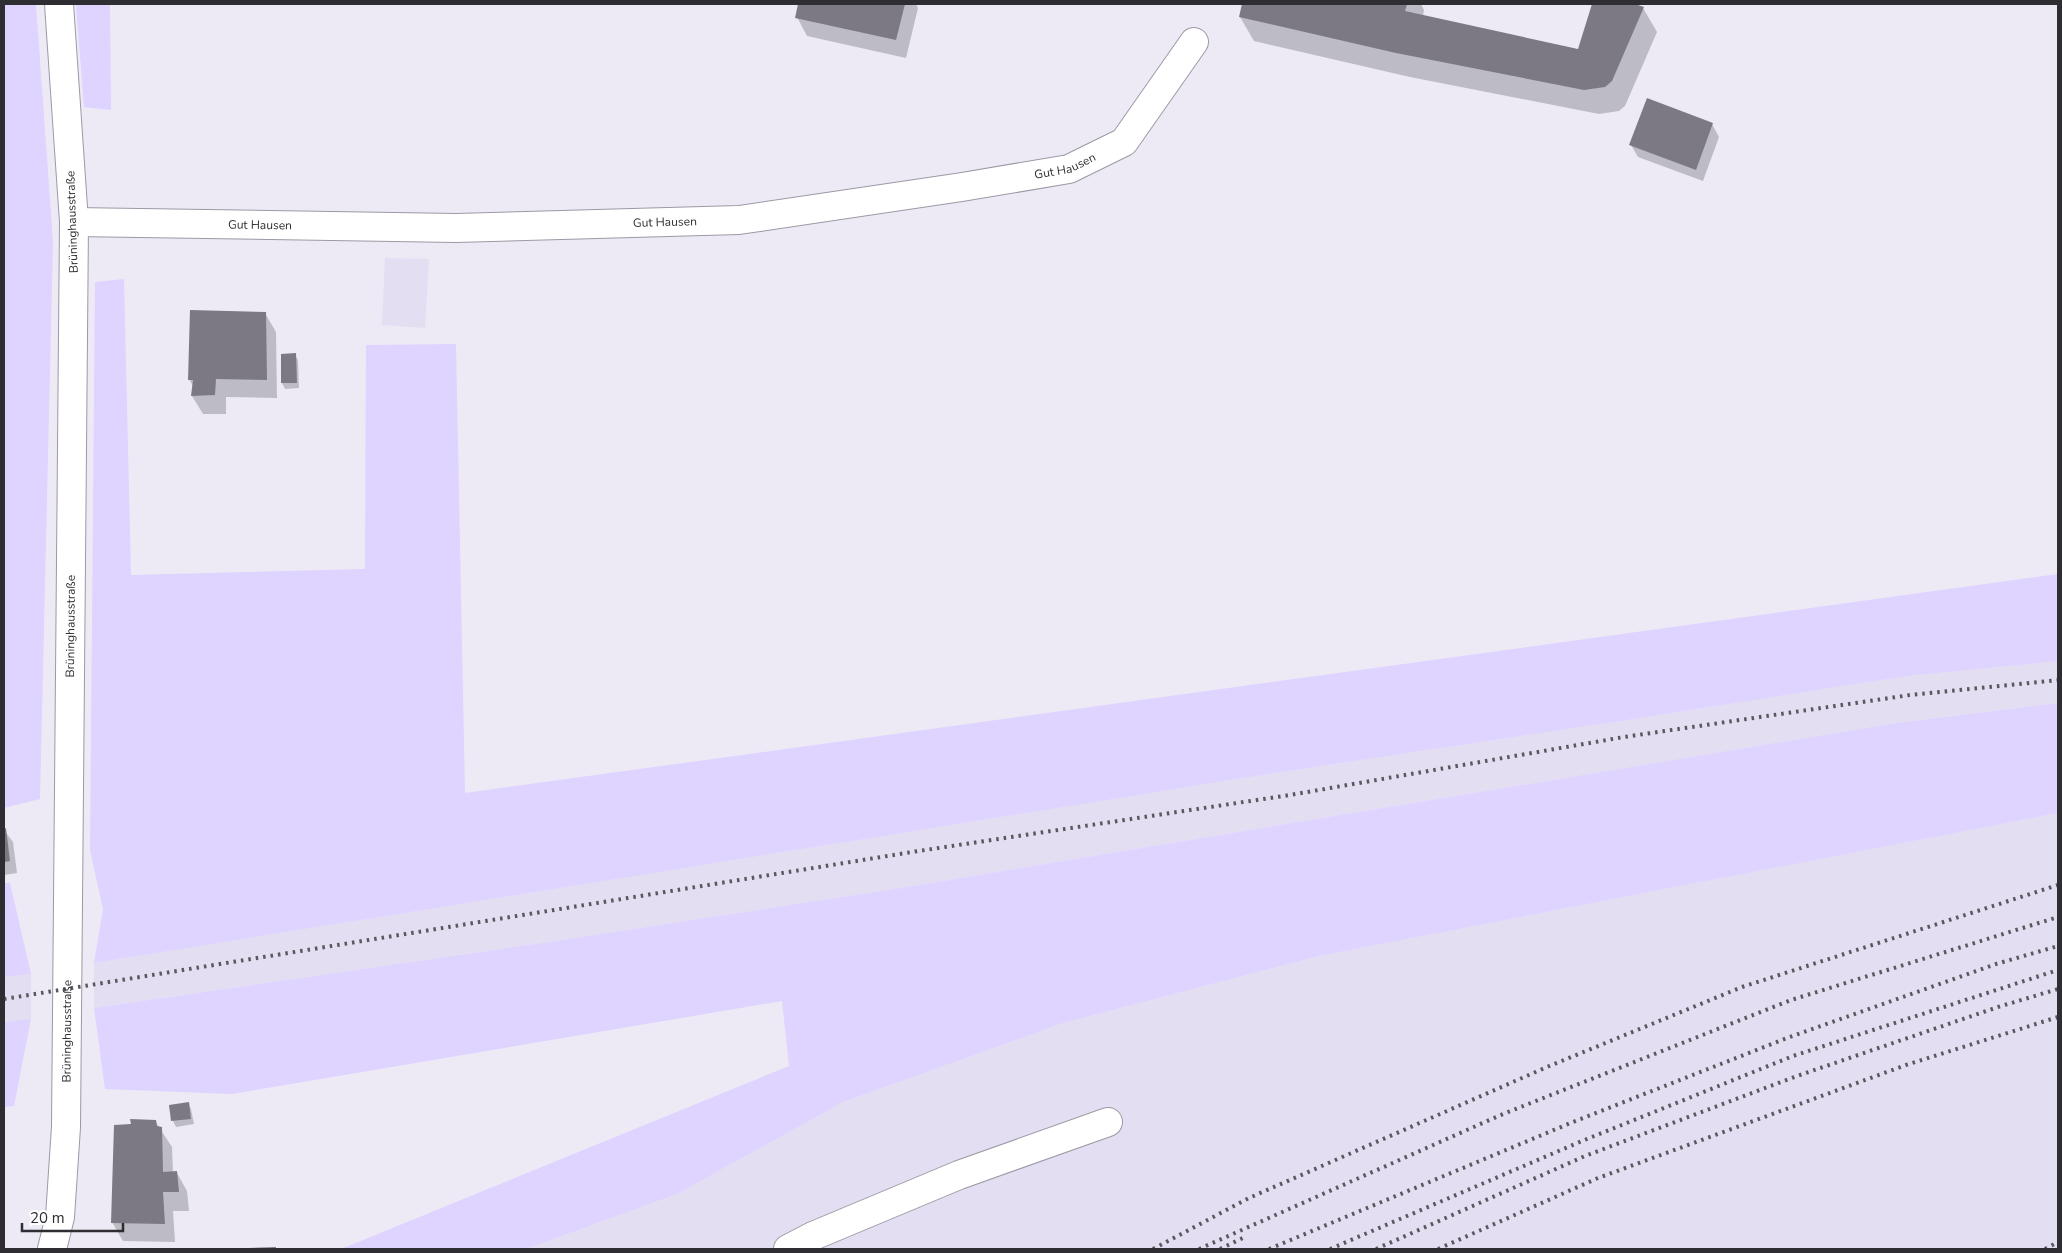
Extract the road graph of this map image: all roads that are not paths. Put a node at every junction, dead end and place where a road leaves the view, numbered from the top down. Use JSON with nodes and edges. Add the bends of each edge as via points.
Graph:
{"nodes":[{"id":1,"x":58,"y":4,"type":"edge"},
{"id":2,"x":1194,"y":42,"type":"dead end"},
{"id":3,"x":74,"y":222,"type":"junction"},
{"id":4,"x":1108,"y":1122,"type":"dead end"},
{"id":5,"x":52,"y":1249,"type":"edge"},
{"id":6,"x":788,"y":1249,"type":"edge"}],
"edges":[{"from":1,"to":3,"type":"street","name":"Brüninghausstraße"},
{"from":2,"to":3,"type":"street","name":"Gut Hausen","via":[[1124,142],[1069,169],[962,187],[729,220],[456,228]]},
{"from":3,"to":5,"type":"street","name":"Brüninghausstraße","via":[[66,1127],[60,1217]]},
{"from":4,"to":6,"type":"street","via":[[959,1176]]}]}
